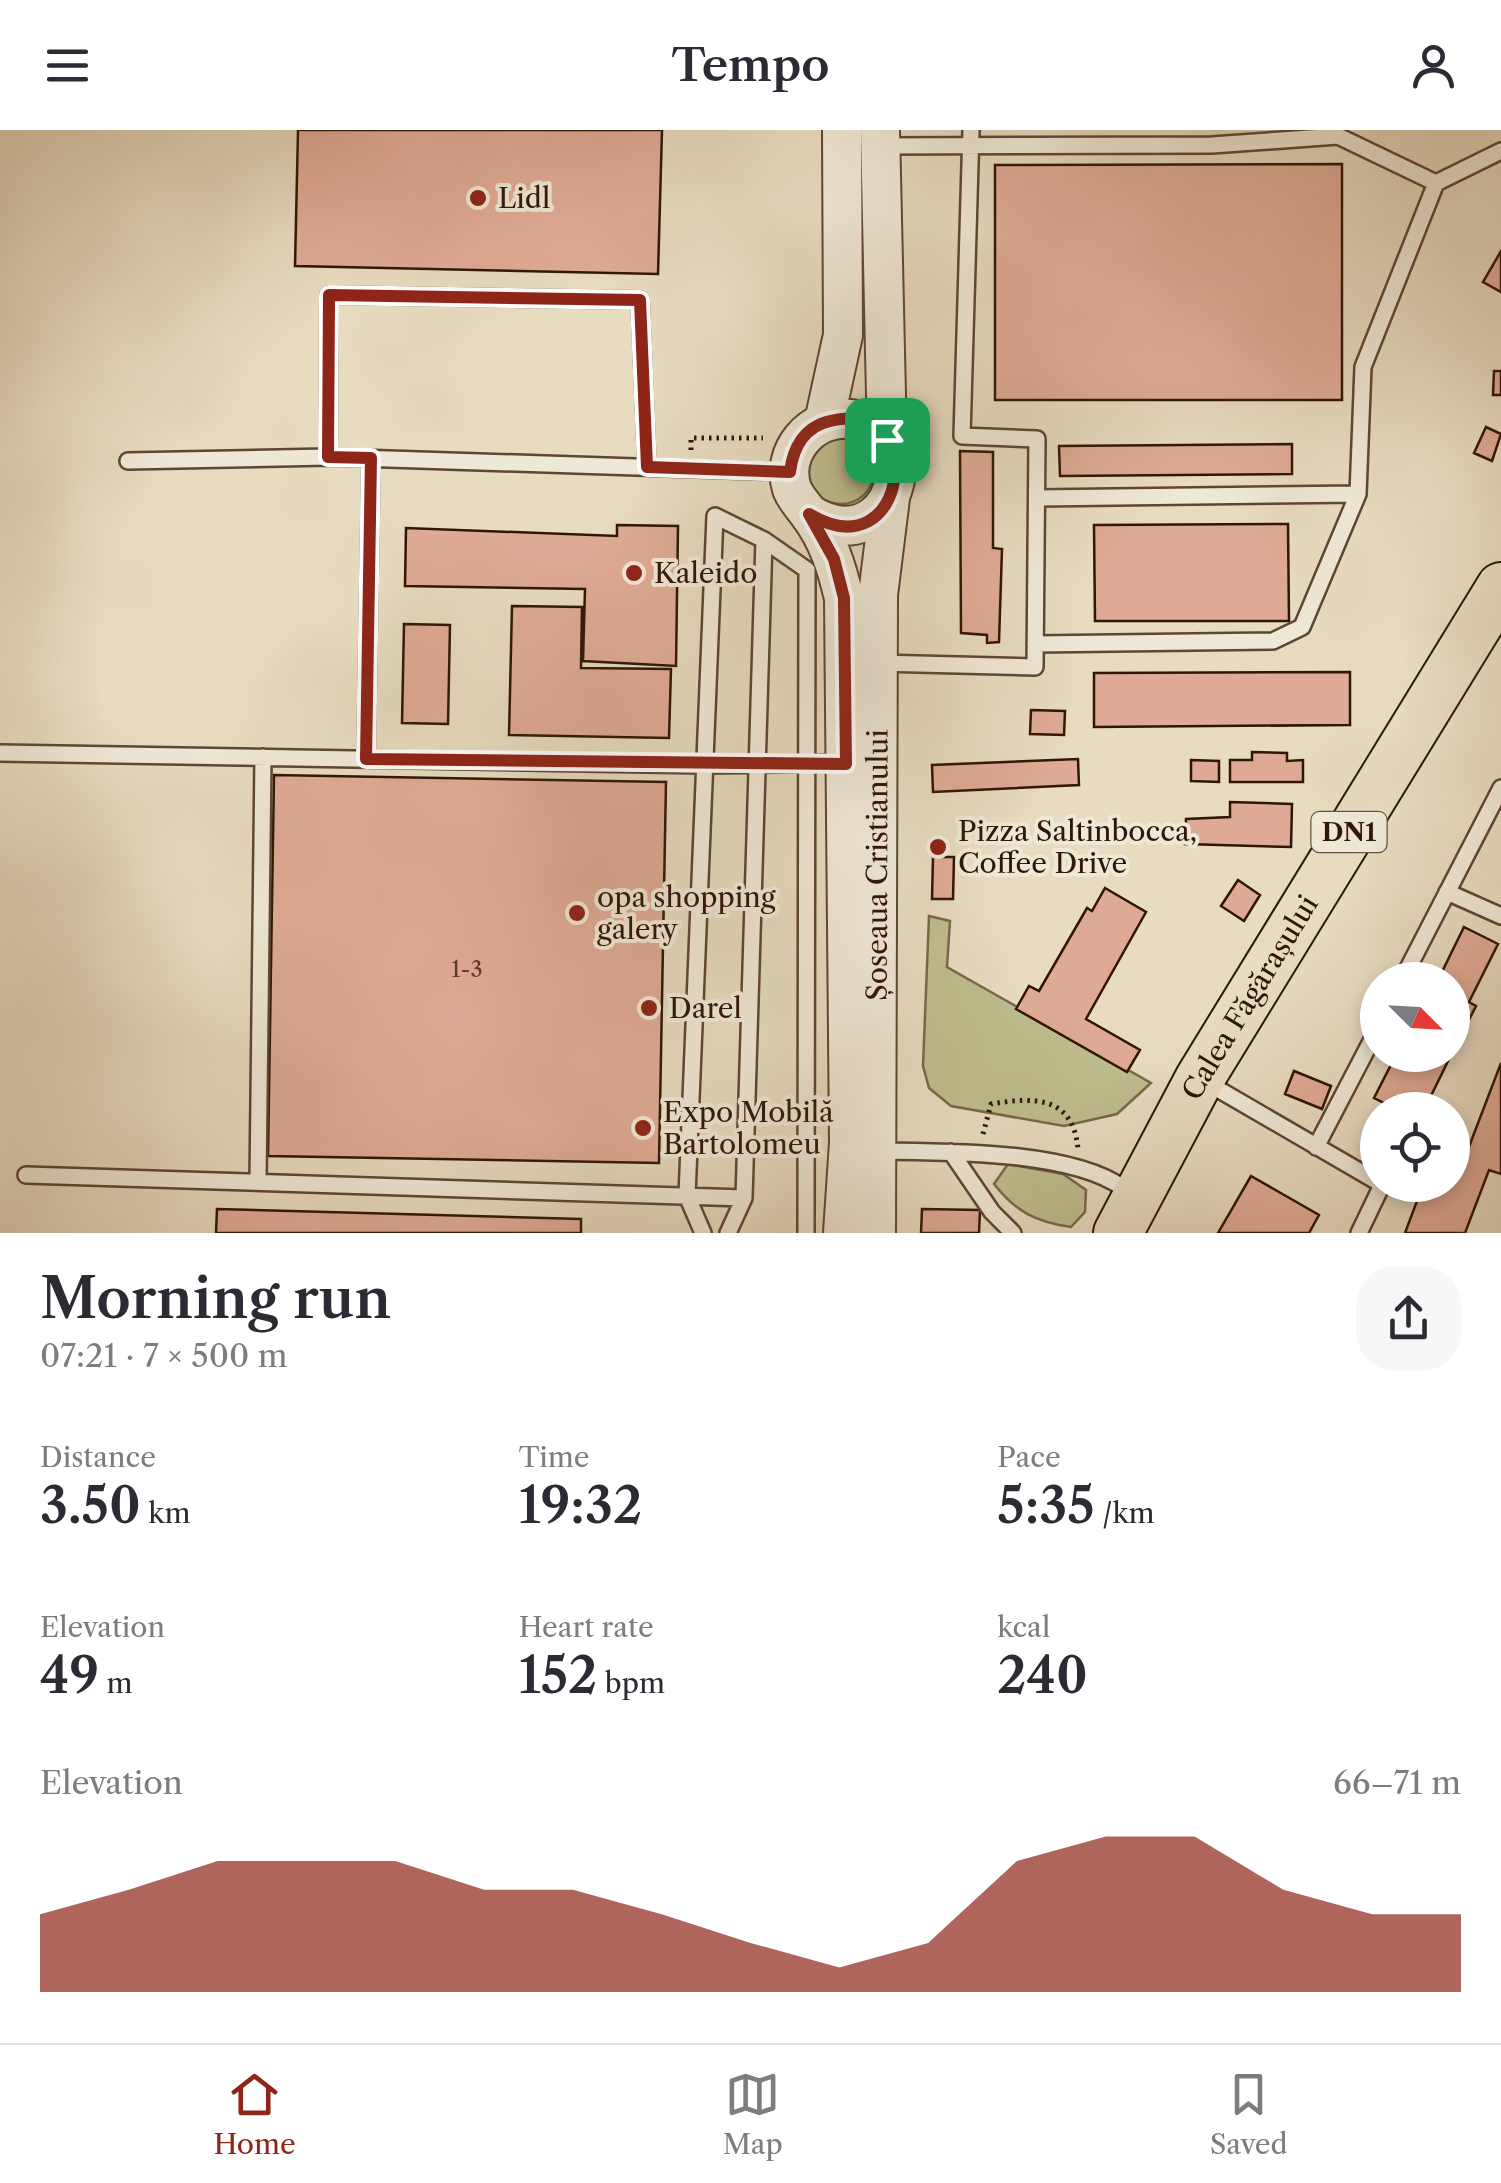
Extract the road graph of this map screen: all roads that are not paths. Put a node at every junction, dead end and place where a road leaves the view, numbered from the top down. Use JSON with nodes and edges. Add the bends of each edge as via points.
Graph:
{"nodes":[{"id":1,"x":842,"y":130,"type":"edge"},
{"id":2,"x":1212,"y":137,"type":"edge"},
{"id":3,"x":880,"y":138,"type":"edge"},
{"id":4,"x":971,"y":138,"type":"edge"},
{"id":5,"x":1501,"y":151,"type":"edge"},
{"id":6,"x":1436,"y":184,"type":"junction"},
{"id":7,"x":824,"y":422,"type":"junction"},
{"id":8,"x":887,"y":440,"type":"junction"},
{"id":9,"x":328,"y":457,"type":"junction"},
{"id":10,"x":371,"y":458,"type":"junction"},
{"id":11,"x":128,"y":461,"type":"dead end"},
{"id":12,"x":647,"y":467,"type":"junction"},
{"id":13,"x":790,"y":472,"type":"junction"},
{"id":14,"x":1358,"y":494,"type":"junction"},
{"id":15,"x":890,"y":498,"type":"junction"},
{"id":16,"x":1037,"y":498,"type":"junction"},
{"id":17,"x":809,"y":514,"type":"junction"},
{"id":18,"x":764,"y":540,"type":"junction"},
{"id":19,"x":1501,"y":588,"type":"edge"},
{"id":20,"x":1035,"y":644,"type":"junction"},
{"id":21,"x":878,"y":664,"type":"junction"},
{"id":22,"x":0,"y":753,"type":"edge"},
{"id":23,"x":263,"y":757,"type":"junction"},
{"id":24,"x":366,"y":759,"type":"junction"},
{"id":25,"x":846,"y":764,"type":"junction"},
{"id":26,"x":706,"y":765,"type":"junction"},
{"id":27,"x":806,"y":765,"type":"junction"},
{"id":28,"x":756,"y":766,"type":"junction"},
{"id":29,"x":1501,"y":788,"type":"edge"},
{"id":30,"x":1447,"y":892,"type":"junction"},
{"id":31,"x":1501,"y":916,"type":"edge"},
{"id":32,"x":1411,"y":962,"type":"edge"},
{"id":33,"x":1360,"y":1063,"type":"edge"},
{"id":34,"x":1200,"y":1078,"type":"junction"},
{"id":35,"x":1316,"y":1147,"type":"junction"},
{"id":36,"x":879,"y":1151,"type":"junction"},
{"id":37,"x":952,"y":1152,"type":"junction"},
{"id":38,"x":1360,"y":1172,"type":"edge"},
{"id":39,"x":26,"y":1175,"type":"dead end"},
{"id":40,"x":258,"y":1182,"type":"junction"},
{"id":41,"x":688,"y":1196,"type":"junction"},
{"id":42,"x":744,"y":1198,"type":"junction"},
{"id":43,"x":1372,"y":1202,"type":"edge"},
{"id":44,"x":1120,"y":1210,"type":"edge"},
{"id":45,"x":1008,"y":1231,"type":"edge"},
{"id":46,"x":703,"y":1233,"type":"edge"},
{"id":47,"x":728,"y":1233,"type":"edge"},
{"id":48,"x":806,"y":1233,"type":"edge"},
{"id":49,"x":844,"y":1233,"type":"edge"},
{"id":50,"x":876,"y":1233,"type":"edge"},
{"id":51,"x":1098,"y":1233,"type":"edge"},
{"id":52,"x":1359,"y":1233,"type":"edge"}],
"edges":[{"from":1,"to":7,"type":"street","via":[[843,335]]},
{"from":2,"to":4,"type":"lane"},
{"from":2,"to":6,"type":"lane","via":[[1338,136]]},
{"from":3,"to":4,"type":"lane"},
{"from":3,"to":8,"type":"street","name":"Șoseaua Cristianului"},
{"from":4,"to":16,"type":"lane","via":[[962,436],[1037,439]]},
{"from":5,"to":6,"type":"lane"},
{"from":6,"to":14,"type":"lane","via":[[1364,367]]},
{"from":7,"to":8,"type":"street","via":[[858,420]]},
{"from":7,"to":13,"type":"street","via":[[799,442]]},
{"from":8,"to":15,"type":"street","name":"Șoseaua Cristianului","via":[[897,469]]},
{"from":9,"to":10,"type":"lane"},
{"from":9,"to":11,"type":"lane"},
{"from":9,"to":12,"type":"lane","via":[[329,295],[640,300]]},
{"from":10,"to":12,"type":"lane"},
{"from":10,"to":24,"type":"lane"},
{"from":12,"to":13,"type":"lane"},
{"from":13,"to":17,"type":"street","name":"Șoseaua Cristianului"},
{"from":14,"to":16,"type":"lane"},
{"from":14,"to":20,"type":"lane","via":[[1302,627],[1273,641]]},
{"from":15,"to":17,"type":"street","via":[[854,525]]},
{"from":15,"to":21,"type":"street","name":"Șoseaua Cristianului"},
{"from":16,"to":20,"type":"lane"},
{"from":17,"to":25,"type":"street","name":"Șoseaua Cristianului","via":[[834,559],[844,598]]},
{"from":18,"to":26,"type":"lane","via":[[715,516]]},
{"from":18,"to":27,"type":"lane","via":[[807,570]]},
{"from":18,"to":28,"type":"lane"},
{"from":19,"to":34,"type":"main road","name":"Calea Făgărașului","number":"DN1"},
{"from":20,"to":21,"type":"lane","via":[[1035,666]]},
{"from":21,"to":36,"type":"street","name":"Șoseaua Cristianului"},
{"from":22,"to":23,"type":"lane"},
{"from":23,"to":24,"type":"lane"},
{"from":23,"to":40,"type":"lane"},
{"from":24,"to":26,"type":"lane"},
{"from":25,"to":27,"type":"lane"},
{"from":25,"to":49,"type":"street","name":"Șoseaua Cristianului"},
{"from":26,"to":28,"type":"lane"},
{"from":26,"to":41,"type":"lane"},
{"from":27,"to":28,"type":"lane"},
{"from":27,"to":48,"type":"lane"},
{"from":28,"to":42,"type":"lane"},
{"from":29,"to":30,"type":"lane"},
{"from":30,"to":31,"type":"lane"},
{"from":30,"to":32,"type":"lane"},
{"from":33,"to":35,"type":"lane"},
{"from":34,"to":35,"type":"lane"},
{"from":34,"to":44,"type":"main road","name":"Calea Făgărașului","number":"DN1"},
{"from":35,"to":38,"type":"lane"},
{"from":36,"to":37,"type":"lane"},
{"from":36,"to":50,"type":"street","name":"Șoseaua Cristianului"},
{"from":37,"to":44,"type":"lane","via":[[1080,1166]]},
{"from":37,"to":45,"type":"lane"},
{"from":39,"to":40,"type":"lane"},
{"from":40,"to":41,"type":"lane"},
{"from":41,"to":42,"type":"lane"},
{"from":41,"to":46,"type":"lane"},
{"from":42,"to":47,"type":"lane"},
{"from":43,"to":52,"type":"lane"},
{"from":44,"to":51,"type":"main road","name":"Calea Făgărașului","number":"DN1"}]}
